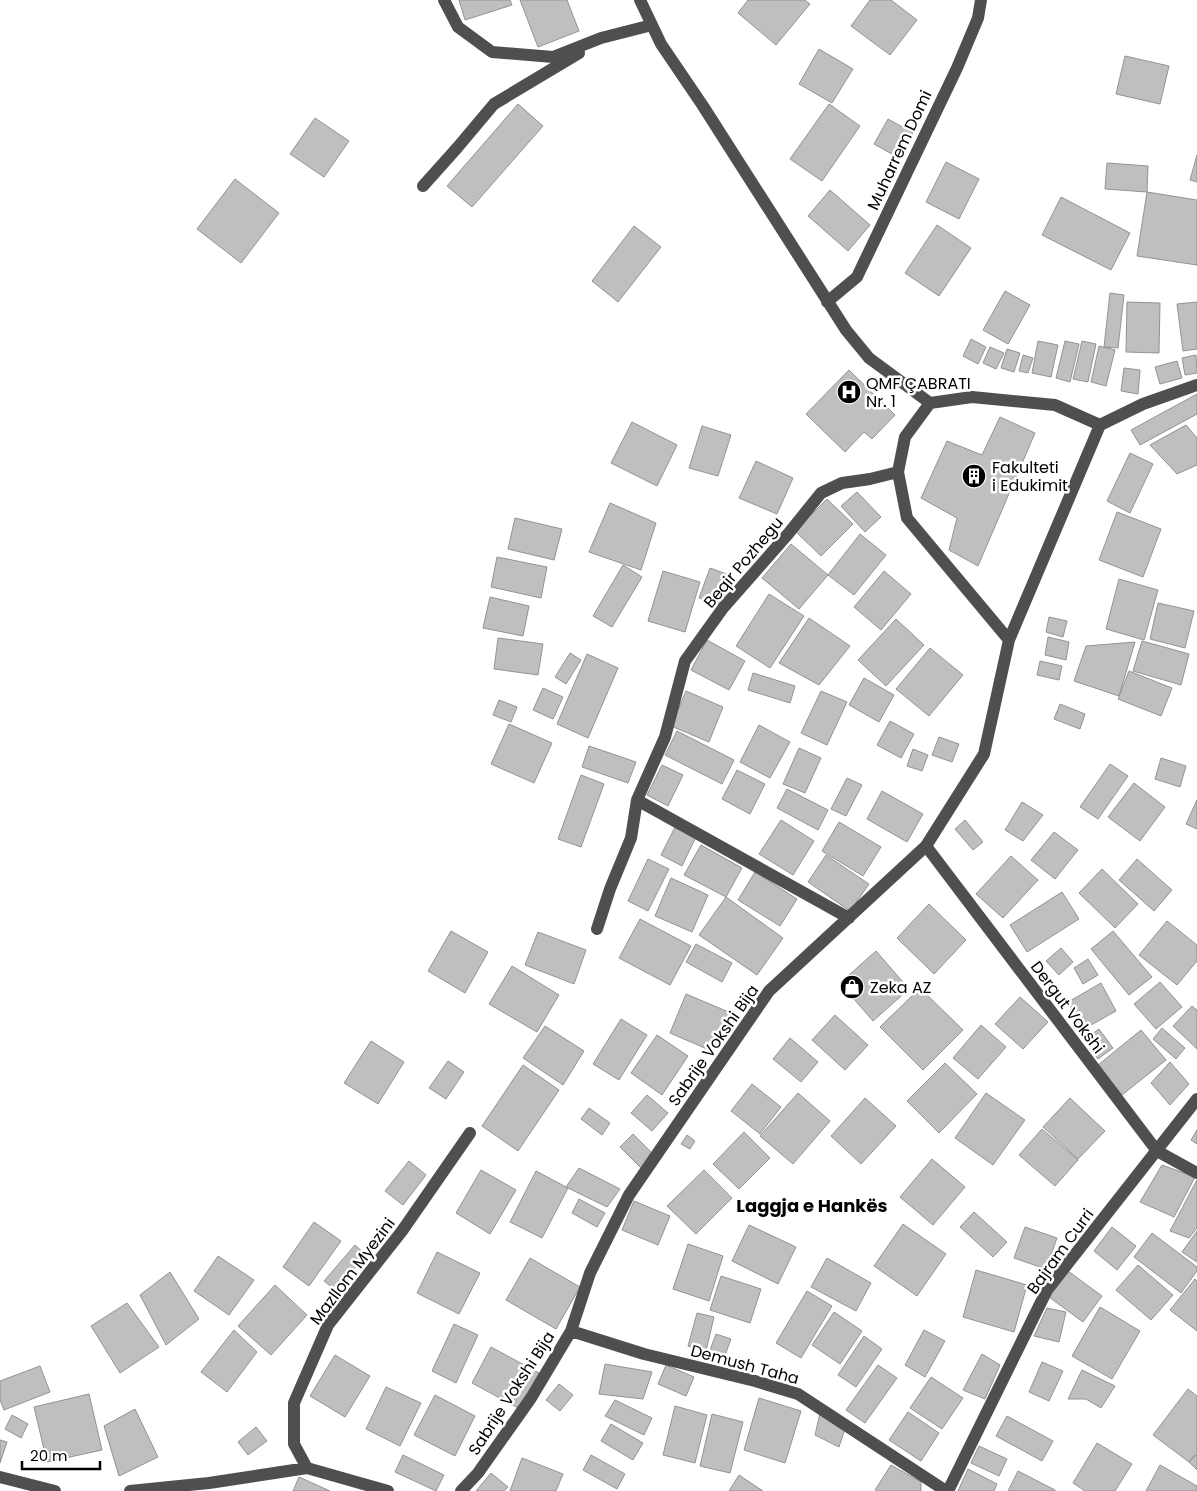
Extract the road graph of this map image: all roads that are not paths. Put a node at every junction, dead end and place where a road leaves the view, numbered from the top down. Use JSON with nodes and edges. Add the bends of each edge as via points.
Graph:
{"nodes":[{"id":1,"x":444,"y":0,"type":"edge"},
{"id":2,"x":640,"y":0,"type":"edge"},
{"id":3,"x":981,"y":0,"type":"edge"},
{"id":4,"x":652,"y":25,"type":"junction"},
{"id":5,"x":601,"y":38,"type":"junction"},
{"id":6,"x":423,"y":186,"type":"dead end"},
{"id":7,"x":827,"y":302,"type":"junction"},
{"id":8,"x":1197,"y":384,"type":"edge"},
{"id":9,"x":930,"y":404,"type":"junction"},
{"id":10,"x":1100,"y":425,"type":"junction"},
{"id":11,"x":898,"y":472,"type":"junction"},
{"id":12,"x":1009,"y":640,"type":"junction"},
{"id":13,"x":637,"y":800,"type":"junction"},
{"id":14,"x":926,"y":846,"type":"junction"},
{"id":15,"x":849,"y":918,"type":"junction"},
{"id":16,"x":597,"y":929,"type":"dead end"},
{"id":17,"x":1197,"y":1099,"type":"edge"},
{"id":18,"x":470,"y":1133,"type":"dead end"},
{"id":19,"x":1157,"y":1151,"type":"junction"},
{"id":20,"x":1197,"y":1173,"type":"edge"},
{"id":21,"x":571,"y":1331,"type":"junction"},
{"id":22,"x":307,"y":1468,"type":"junction"},
{"id":23,"x":0,"y":1477,"type":"edge"},
{"id":24,"x":55,"y":1491,"type":"edge"},
{"id":25,"x":130,"y":1491,"type":"edge"},
{"id":26,"x":388,"y":1491,"type":"edge"},
{"id":27,"x":461,"y":1491,"type":"edge"},
{"id":28,"x":947,"y":1491,"type":"edge"}],
"edges":[{"from":1,"to":5,"type":"street","via":[[458,27],[492,52],[553,57]]},
{"from":2,"to":4,"type":"street"},
{"from":3,"to":7,"type":"street","name":"Muharrem Domi","via":[[978,18],[957,68],[864,263],[856,277]]},
{"from":4,"to":5,"type":"street"},
{"from":4,"to":7,"type":"street","via":[[661,44]]},
{"from":5,"to":6,"type":"street","via":[[494,104]]},
{"from":7,"to":9,"type":"street","via":[[869,358]]},
{"from":8,"to":10,"type":"street","via":[[1143,404]]},
{"from":9,"to":10,"type":"street","via":[[972,397],[1055,405]]},
{"from":9,"to":11,"type":"street","via":[[905,437]]},
{"from":10,"to":12,"type":"street","name":"Sabrije Vokshi Bija"},
{"from":11,"to":12,"type":"street","via":[[907,518]]},
{"from":11,"to":13,"type":"street","name":"Beqir Pozhegu","via":[[842,483],[821,493],[723,608],[685,661],[665,737]]},
{"from":12,"to":14,"type":"street","name":"Sabrije Vokshi Bija","via":[[984,754]]},
{"from":13,"to":15,"type":"street"},
{"from":13,"to":16,"type":"street","name":"Beqir Pozhegu","via":[[631,838]]},
{"from":14,"to":15,"type":"street","name":"Sabrije Vokshi Bija"},
{"from":14,"to":19,"type":"street","name":"Dergut Vokshi"},
{"from":15,"to":21,"type":"street","name":"Sabrije Vokshi Bija","via":[[769,991],[629,1195],[590,1273]]},
{"from":17,"to":19,"type":"street","name":"Bajram Curri"},
{"from":18,"to":22,"type":"street","name":"Mazllom Myezini","via":[[402,1231],[328,1325],[294,1403],[294,1444]]},
{"from":19,"to":20,"type":"street","name":"Dergut Vokshi"},
{"from":19,"to":28,"type":"street","name":"Bajram Curri","via":[[1047,1290]]},
{"from":21,"to":27,"type":"street","name":"Sabrije Vokshi Bija","via":[[531,1398],[478,1473]]},
{"from":21,"to":28,"type":"street","name":"Demush Taha","via":[[644,1354],[755,1380],[798,1394]]},
{"from":22,"to":25,"type":"street"},
{"from":22,"to":26,"type":"street"},
{"from":23,"to":24,"type":"street"}]}
